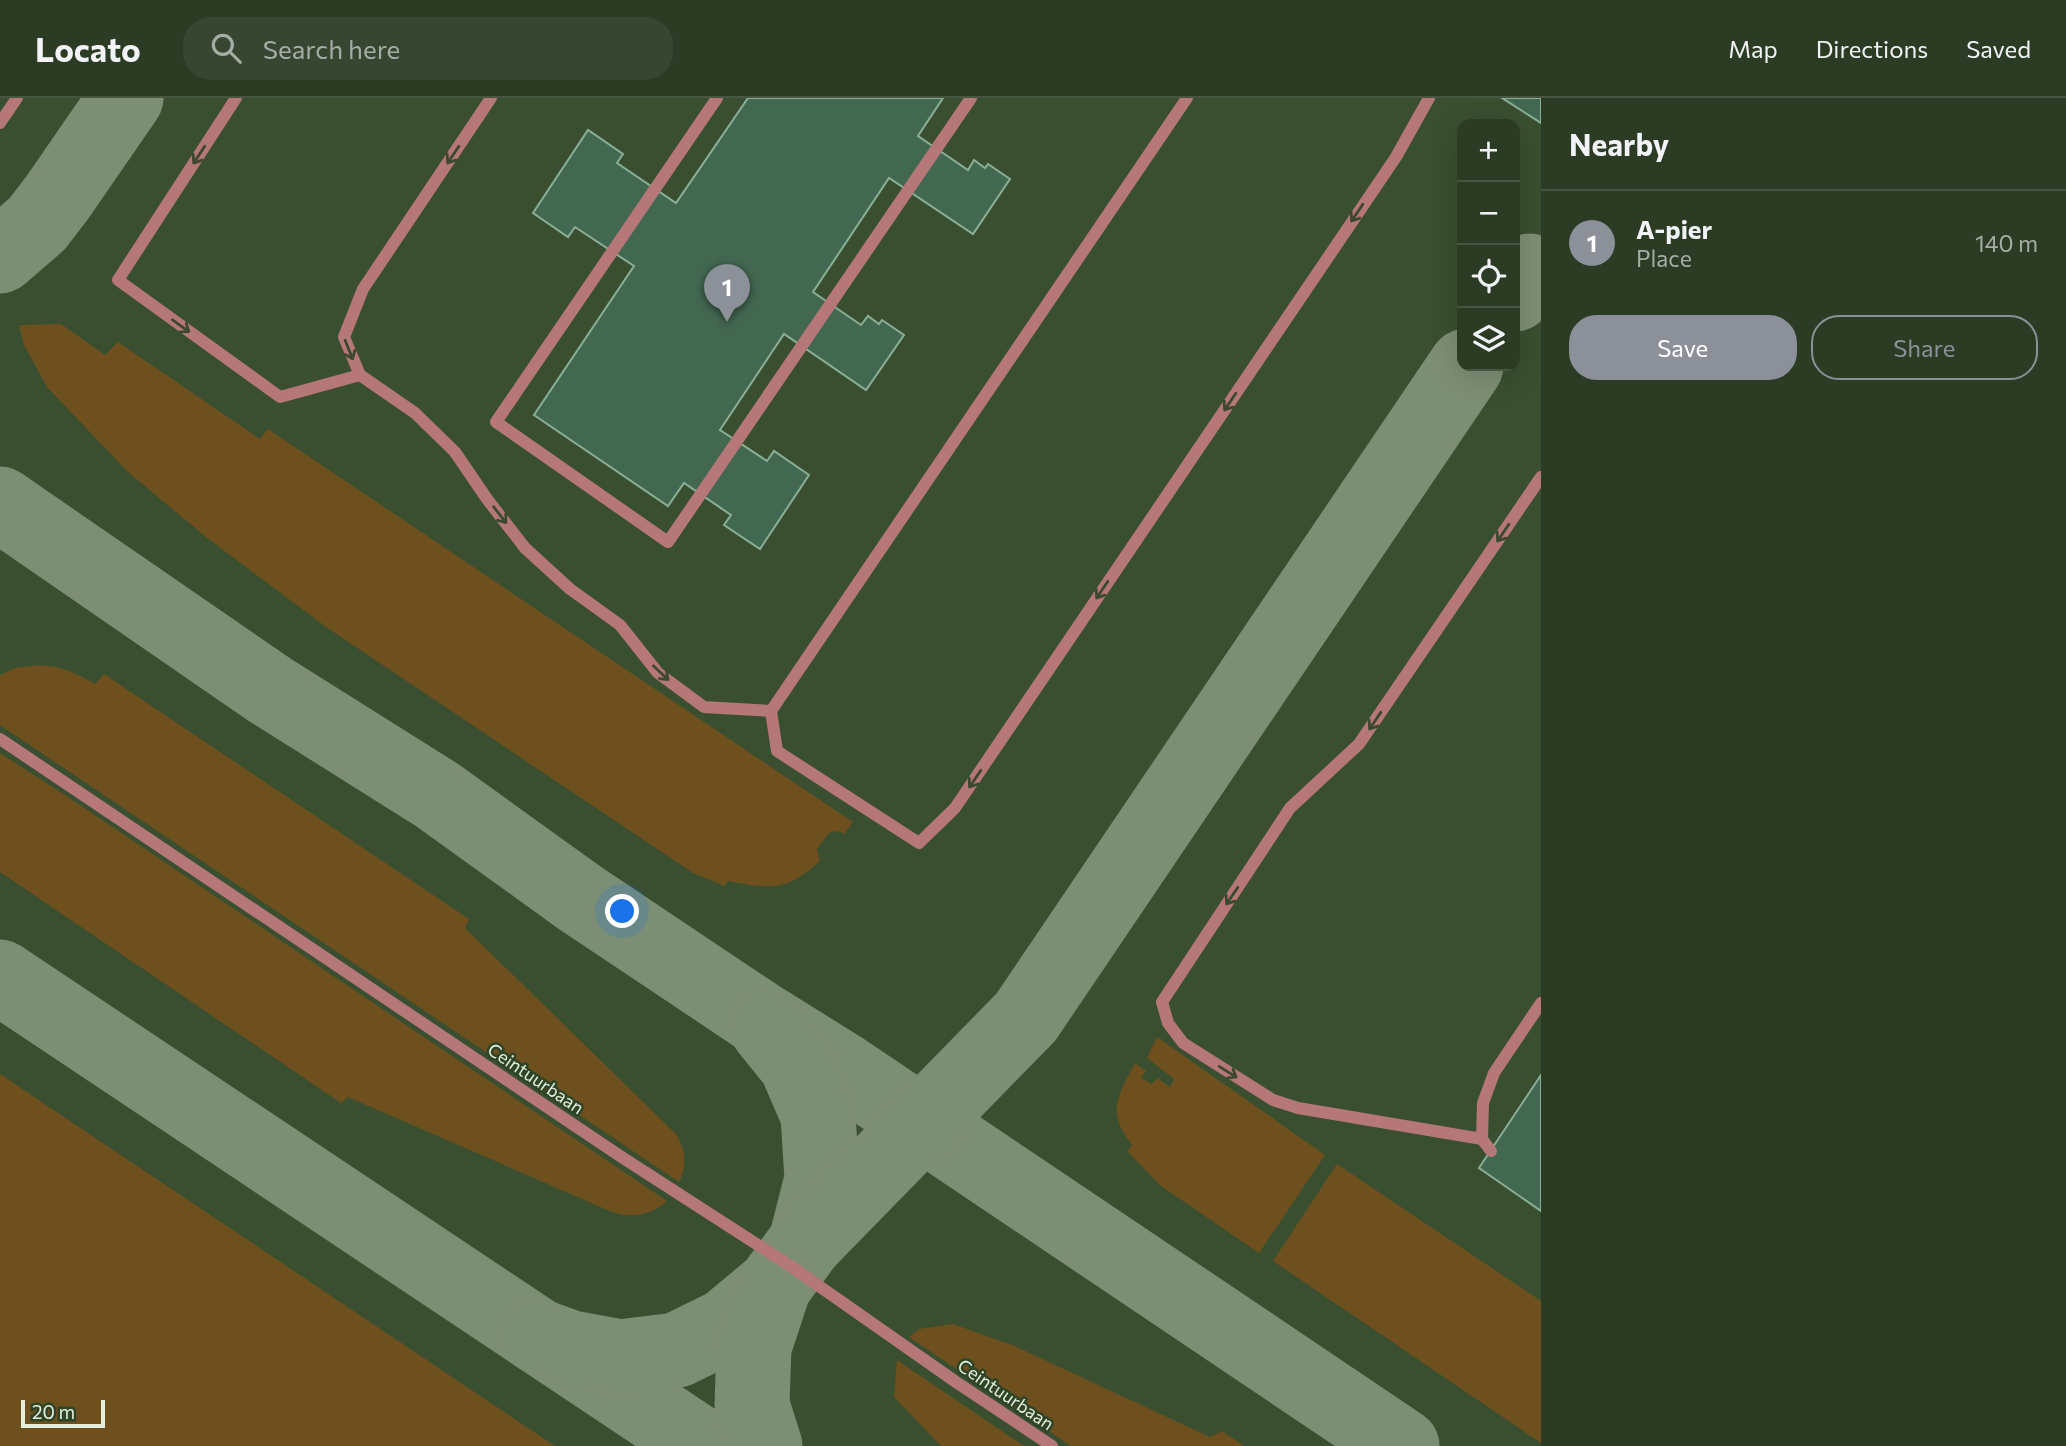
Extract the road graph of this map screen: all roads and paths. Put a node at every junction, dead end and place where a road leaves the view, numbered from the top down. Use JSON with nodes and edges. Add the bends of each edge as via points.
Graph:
{"nodes":[{"id":1,"x":17,"y":98,"type":"edge"},
{"id":2,"x":236,"y":98,"type":"edge"},
{"id":3,"x":491,"y":98,"type":"edge"},
{"id":4,"x":717,"y":98,"type":"edge"},
{"id":5,"x":971,"y":98,"type":"edge"},
{"id":6,"x":1187,"y":98,"type":"edge"},
{"id":7,"x":1429,"y":98,"type":"edge"},
{"id":8,"x":0,"y":123,"type":"edge"},
{"id":9,"x":360,"y":375,"type":"junction"},
{"id":10,"x":1541,"y":477,"type":"edge"},
{"id":11,"x":771,"y":711,"type":"junction"},
{"id":12,"x":0,"y":739,"type":"edge"},
{"id":13,"x":1541,"y":1003,"type":"edge"},
{"id":14,"x":1482,"y":1139,"type":"junction"},
{"id":15,"x":1491,"y":1151,"type":"dead end"},
{"id":16,"x":1052,"y":1446,"type":"edge"}],
"edges":[{"from":1,"to":8,"type":"lane"},
{"from":2,"to":9,"type":"lane","one_way":true,"via":[[118,280],[280,397]]},
{"from":3,"to":9,"type":"lane","one_way":true,"via":[[363,289],[344,337]]},
{"from":4,"to":5,"type":"lane","via":[[496,422],[668,542]]},
{"from":6,"to":11,"type":"lane"},
{"from":7,"to":11,"type":"lane","one_way":true,"via":[[1396,157],[955,808],[919,843],[777,751]]},
{"from":9,"to":11,"type":"lane","one_way":true,"via":[[415,413],[455,452],[525,548],[570,589],[620,625],[658,673],[704,707]]},
{"from":10,"to":14,"type":"lane","one_way":true,"via":[[1359,744],[1290,808],[1162,1002],[1168,1023],[1183,1043],[1273,1100]]},
{"from":12,"to":16,"type":"lane","name":"Ceintuurbaan","via":[[789,1265]]},
{"from":13,"to":14,"type":"lane","via":[[1494,1073],[1483,1103]]},
{"from":14,"to":15,"type":"lane"}]}
